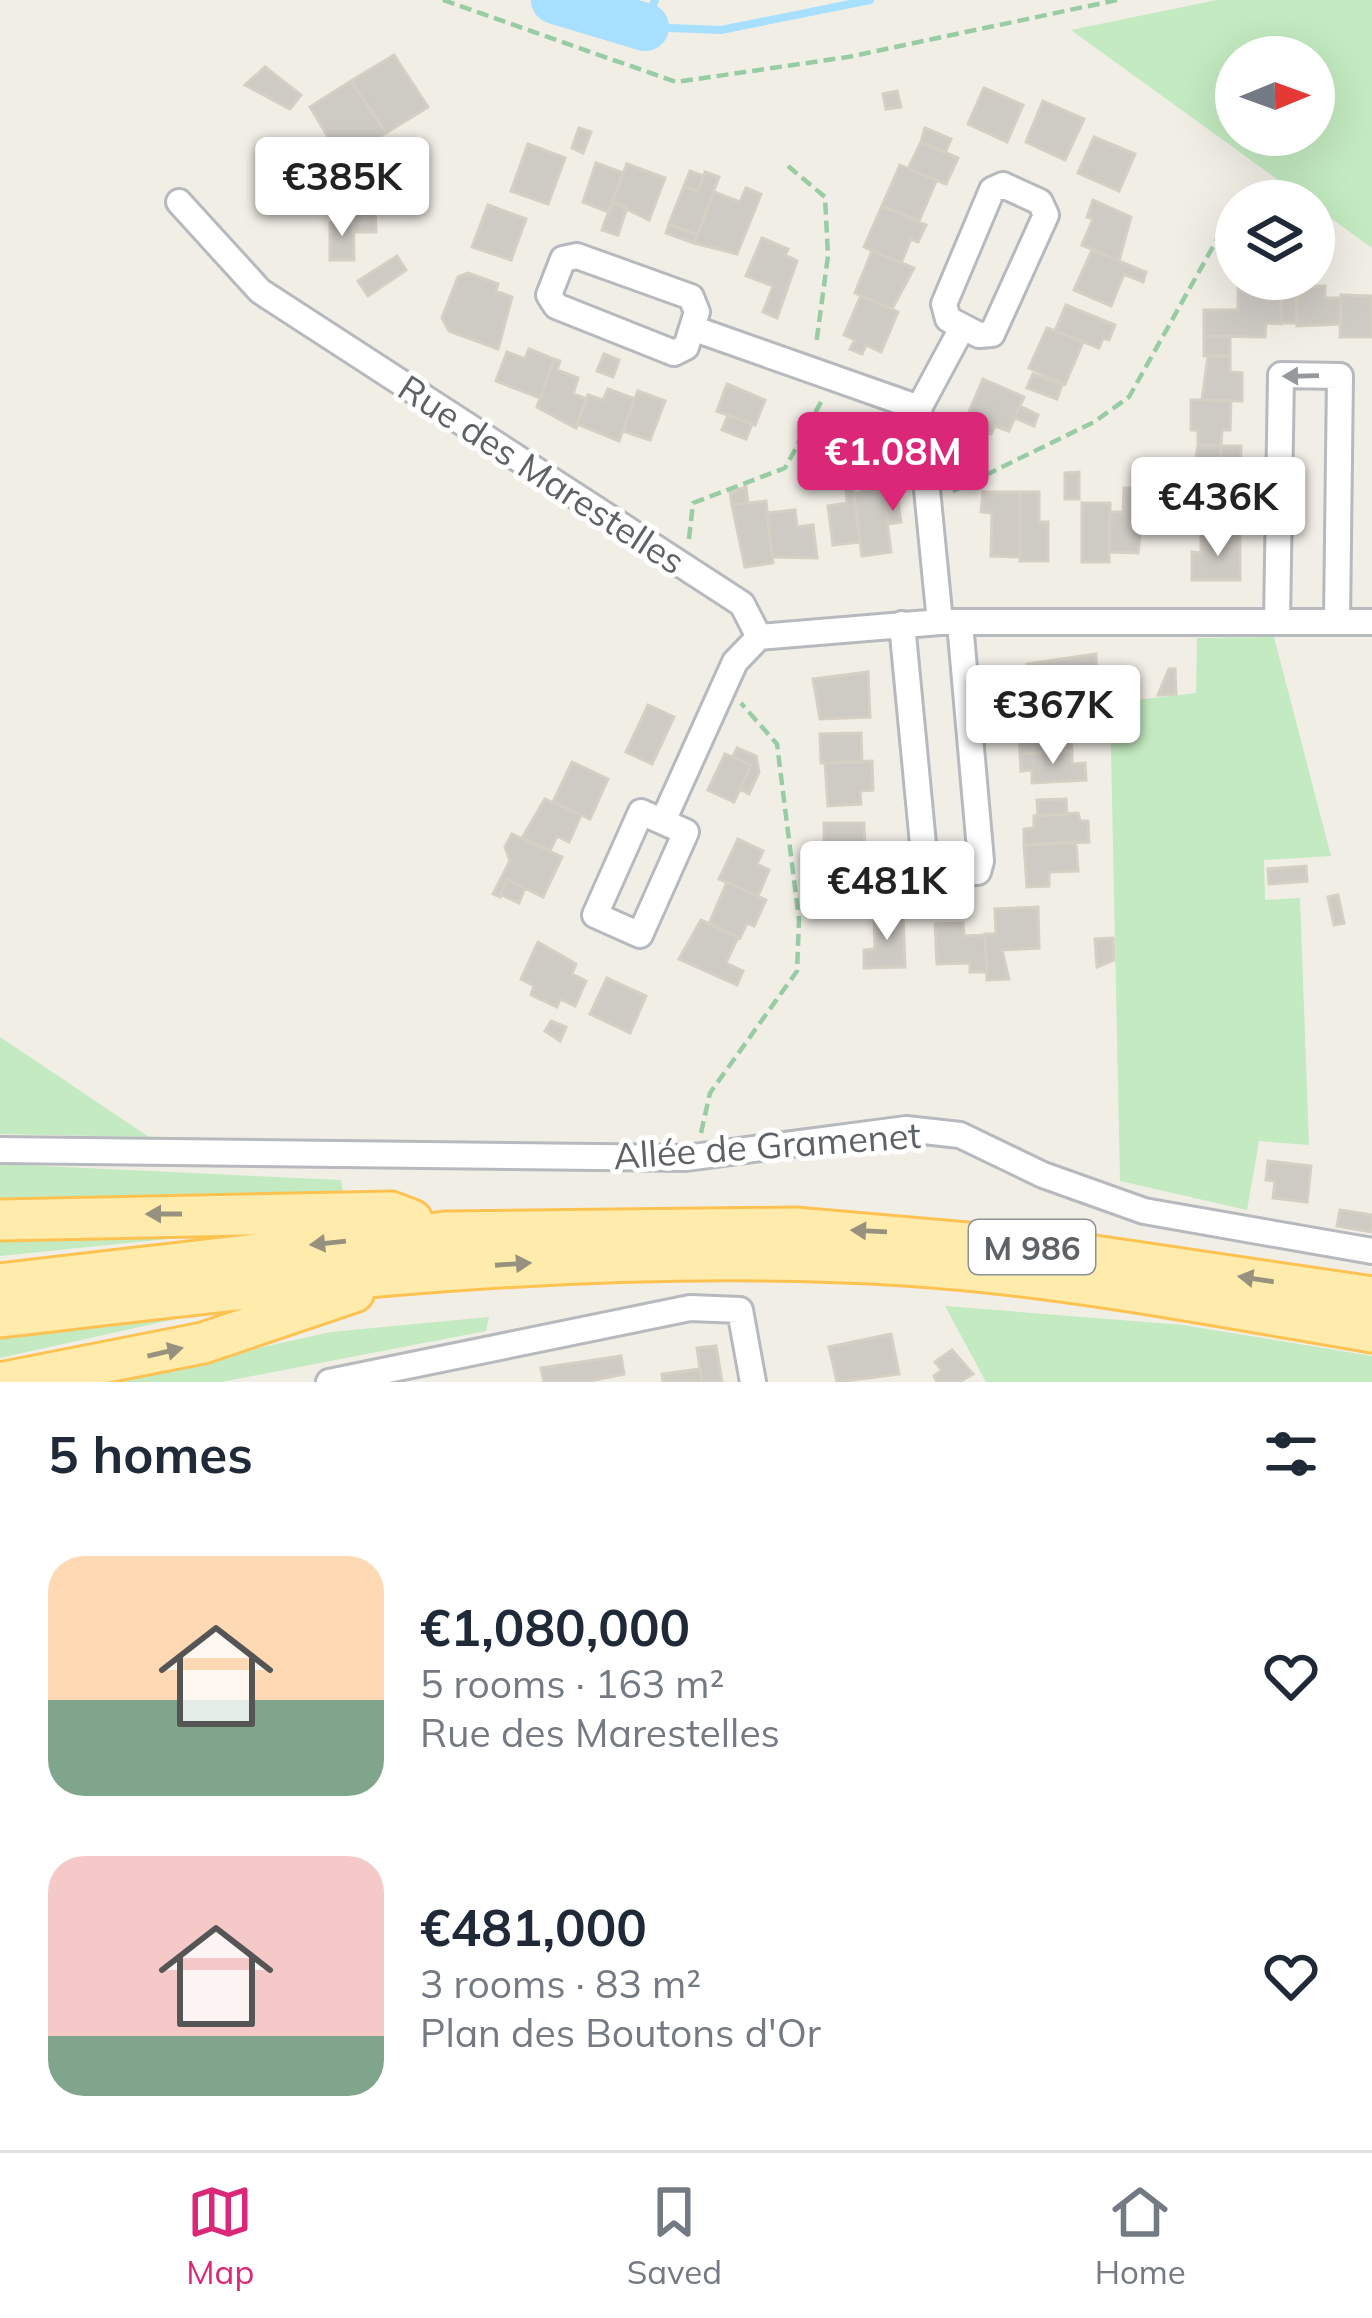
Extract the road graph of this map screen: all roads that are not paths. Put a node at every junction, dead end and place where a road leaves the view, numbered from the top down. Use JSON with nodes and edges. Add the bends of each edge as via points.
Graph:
{"nodes":[{"id":1,"x":179,"y":202,"type":"dead end"},
{"id":2,"x":692,"y":328,"type":"junction"},
{"id":3,"x":962,"y":328,"type":"junction"},
{"id":4,"x":919,"y":408,"type":"junction"},
{"id":5,"x":1277,"y":621,"type":"junction"},
{"id":6,"x":1337,"y":621,"type":"junction"},
{"id":7,"x":950,"y":622,"type":"junction"},
{"id":8,"x":1372,"y":622,"type":"edge"},
{"id":9,"x":902,"y":624,"type":"junction"},
{"id":10,"x":759,"y":637,"type":"junction"},
{"id":11,"x":663,"y":821,"type":"junction"},
{"id":12,"x":0,"y":1150,"type":"edge"},
{"id":13,"x":0,"y":1220,"type":"edge"},
{"id":14,"x":445,"y":1232,"type":"junction"},
{"id":15,"x":1372,"y":1251,"type":"edge"},
{"id":16,"x":397,"y":1271,"type":"junction"},
{"id":17,"x":0,"y":1284,"type":"edge"},
{"id":18,"x":1372,"y":1297,"type":"edge"},
{"id":19,"x":0,"y":1317,"type":"edge"},
{"id":20,"x":1372,"y":1332,"type":"edge"},
{"id":21,"x":4,"y":1382,"type":"edge"},
{"id":22,"x":328,"y":1382,"type":"edge"},
{"id":23,"x":753,"y":1382,"type":"edge"}],
"edges":[{"from":1,"to":10,"type":"street","name":"Rue des Marestelles","via":[[260,292],[742,604]]},
{"from":2,"to":2,"type":"street","via":[[691,297],[577,256],[563,259],[549,295],[556,306],[674,353],[686,347]]},
{"from":2,"to":4,"type":"street"},
{"from":3,"to":3,"type":"street","via":[[992,334],[1046,215],[1040,202],[1004,185],[992,190],[944,304],[947,319]]},
{"from":3,"to":4,"type":"street"},
{"from":4,"to":7,"type":"street"},
{"from":5,"to":6,"type":"street"},
{"from":6,"to":5,"type":"street","one_way":true,"via":[[1340,376],[1281,375]]},
{"from":5,"to":7,"type":"street"},
{"from":6,"to":8,"type":"street"},
{"from":7,"to":9,"type":"street"},
{"from":7,"to":9,"type":"street","via":[[977,872],[933,874],[925,865]]},
{"from":9,"to":10,"type":"street"},
{"from":10,"to":11,"type":"street","via":[[735,662]]},
{"from":11,"to":11,"type":"street","via":[[641,812],[596,915],[640,935],[686,832]]},
{"from":12,"to":15,"type":"street","name":"Allée de Gramenet","via":[[686,1158],[881,1130],[937,1131],[1127,1206]]},
{"from":14,"to":13,"type":"main road","number":"M 986","one_way":true,"via":[[391,1212]]},
{"from":14,"to":17,"type":"main road","number":"M 986","one_way":true},
{"from":18,"to":14,"type":"main road","number":"M 986","one_way":true,"via":[[908,1233]]},
{"from":16,"to":19,"type":"main road","number":"M 986"},
{"from":16,"to":20,"type":"main road","number":"M 986","one_way":true,"via":[[688,1258],[909,1265]]},
{"from":21,"to":16,"type":"main road","number":"M 986","one_way":true,"via":[[203,1343]]},
{"from":22,"to":23,"type":"street","via":[[690,1308],[740,1310]]}]}
